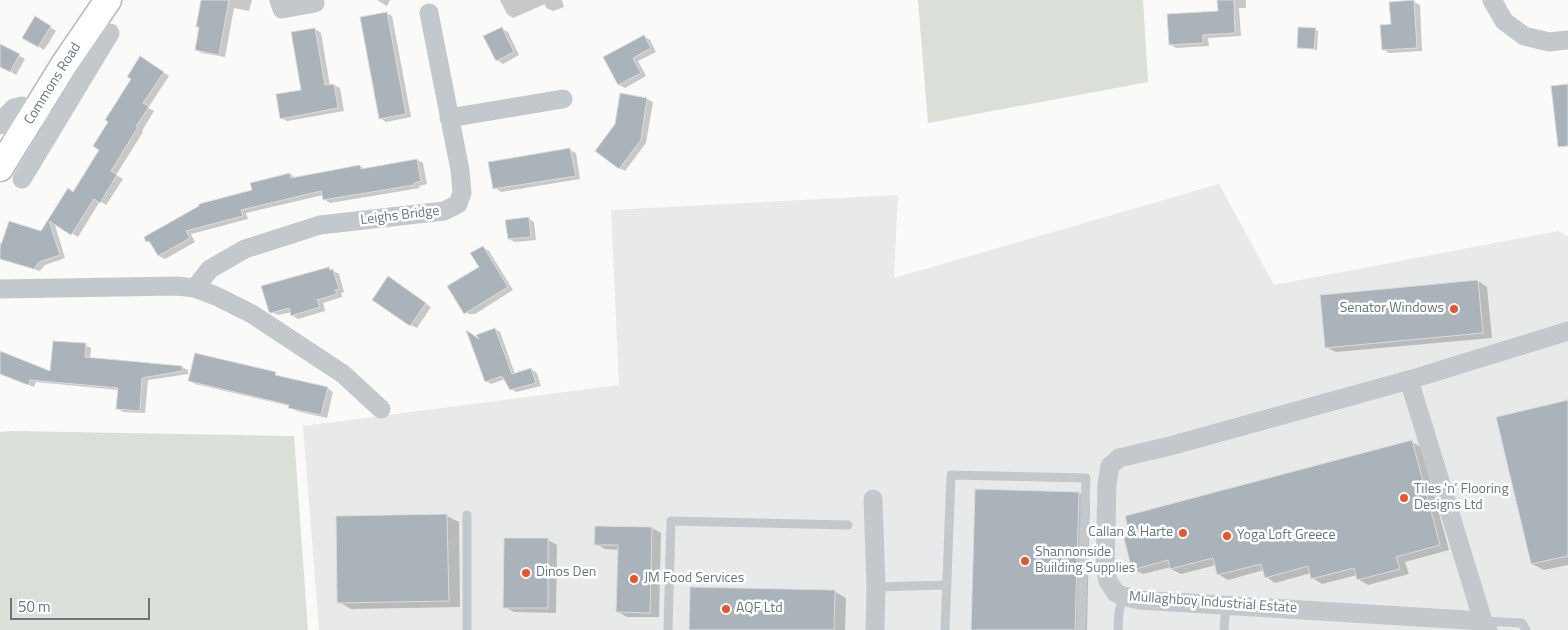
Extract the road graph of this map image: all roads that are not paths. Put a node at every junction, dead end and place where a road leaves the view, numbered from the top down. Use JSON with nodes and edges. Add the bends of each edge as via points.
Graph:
{"nodes":[{"id":1,"x":108,"y":0,"type":"edge"},
{"id":2,"x":279,"y":0,"type":"edge"},
{"id":3,"x":1492,"y":0,"type":"edge"},
{"id":4,"x":315,"y":3,"type":"dead end"},
{"id":5,"x":428,"y":13,"type":"dead end"},
{"id":6,"x":110,"y":33,"type":"dead end"},
{"id":7,"x":1568,"y":40,"type":"edge"},
{"id":8,"x":563,"y":99,"type":"dead end"},
{"id":9,"x":46,"y":117,"type":"junction"},
{"id":10,"x":450,"y":118,"type":"junction"},
{"id":11,"x":0,"y":125,"type":"edge"},
{"id":12,"x":11,"y":174,"type":"edge"},
{"id":13,"x":195,"y":288,"type":"junction"},
{"id":14,"x":0,"y":289,"type":"edge"},
{"id":15,"x":1568,"y":331,"type":"edge"},
{"id":16,"x":1409,"y":380,"type":"junction"},
{"id":17,"x":381,"y":409,"type":"dead end"},
{"id":18,"x":873,"y":499,"type":"dead end"},
{"id":19,"x":467,"y":515,"type":"dead end"},
{"id":20,"x":848,"y":525,"type":"dead end"},
{"id":21,"x":947,"y":585,"type":"junction"},
{"id":22,"x":876,"y":587,"type":"junction"},
{"id":23,"x":1123,"y":596,"type":"junction"},
{"id":24,"x":1226,"y":605,"type":"junction"},
{"id":25,"x":1486,"y":626,"type":"edge"},
{"id":26,"x":467,"y":630,"type":"edge"},
{"id":27,"x":668,"y":630,"type":"edge"},
{"id":28,"x":875,"y":630,"type":"edge"},
{"id":29,"x":945,"y":630,"type":"edge"},
{"id":30,"x":1081,"y":630,"type":"edge"},
{"id":31,"x":1118,"y":630,"type":"edge"},
{"id":32,"x":1224,"y":630,"type":"edge"},
{"id":33,"x":1526,"y":630,"type":"edge"}],
"edges":[{"from":1,"to":9,"type":"street","name":"Commons Road","via":[[65,64]]},
{"from":2,"to":4,"type":"street","via":[[282,9]]},
{"from":3,"to":7,"type":"street","via":[[1504,21],[1524,36],[1549,42]]},
{"from":5,"to":10,"type":"street","name":"Leighs Bridge"},
{"from":6,"to":9,"type":"street"},
{"from":8,"to":10,"type":"street"},
{"from":9,"to":11,"type":"street","via":[[22,106],[14,108]]},
{"from":9,"to":12,"type":"street","name":"Commons Road"},
{"from":10,"to":13,"type":"street","name":"Leighs Bridge","via":[[460,170],[462,193],[458,204],[444,211],[320,225],[245,249],[210,269]]},
{"from":13,"to":14,"type":"street"},
{"from":13,"to":17,"type":"street","via":[[252,314],[286,336],[343,374]]},
{"from":15,"to":16,"type":"street","name":"Mullaghboy Industrial Estate"},
{"from":16,"to":23,"type":"street","name":"Mullaghboy Industrial Estate","via":[[1119,458],[1110,466],[1107,484],[1105,567],[1108,581],[1116,593]]},
{"from":16,"to":25,"type":"street"},
{"from":18,"to":22,"type":"street"},
{"from":19,"to":26,"type":"lane"},
{"from":20,"to":27,"type":"lane","via":[[671,521]]},
{"from":21,"to":22,"type":"lane"},
{"from":21,"to":29,"type":"lane"},
{"from":21,"to":30,"type":"lane","via":[[951,475],[1086,478]]},
{"from":22,"to":28,"type":"street"},
{"from":23,"to":24,"type":"street","name":"Mullaghboy Industrial Estate","via":[[1139,600]]},
{"from":23,"to":31,"type":"lane"},
{"from":24,"to":25,"type":"street","name":"Mullaghboy Industrial Estate"},
{"from":24,"to":32,"type":"lane"},
{"from":25,"to":33,"type":"lane","via":[[1522,623]]}]}
